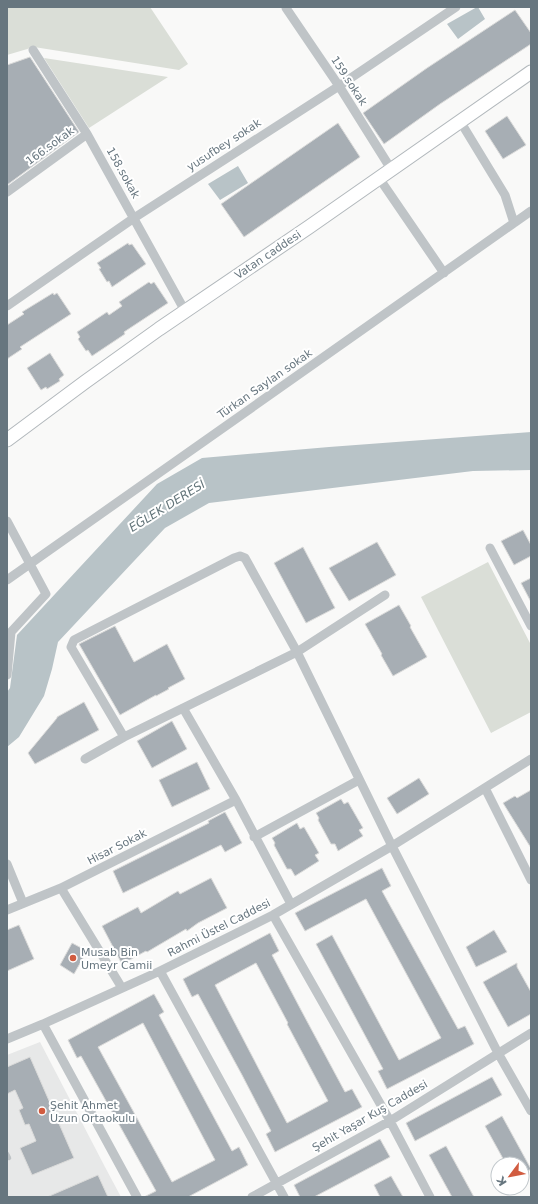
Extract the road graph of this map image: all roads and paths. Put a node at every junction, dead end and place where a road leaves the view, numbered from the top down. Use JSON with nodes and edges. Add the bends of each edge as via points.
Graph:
{"nodes":[{"id":1,"x":456,"y":7,"type":"edge"},
{"id":2,"x":286,"y":8,"type":"edge"},
{"id":3,"x":33,"y":50,"type":"dead end"},
{"id":4,"x":531,"y":72,"type":"edge"},
{"id":5,"x":339,"y":86,"type":"junction"},
{"id":6,"x":460,"y":121,"type":"junction"},
{"id":7,"x":87,"y":134,"type":"junction"},
{"id":8,"x":392,"y":169,"type":"junction"},
{"id":9,"x":379,"y":178,"type":"junction"},
{"id":10,"x":7,"y":192,"type":"edge"},
{"id":11,"x":531,"y":211,"type":"edge"},
{"id":12,"x":134,"y":218,"type":"junction"},
{"id":13,"x":531,"y":221,"type":"edge"},
{"id":14,"x":514,"y":223,"type":"junction"},
{"id":15,"x":444,"y":273,"type":"junction"},
{"id":16,"x":7,"y":306,"type":"edge"},
{"id":17,"x":186,"y":311,"type":"junction"},
{"id":18,"x":7,"y":440,"type":"edge"},
{"id":19,"x":7,"y":521,"type":"edge"},
{"id":20,"x":490,"y":548,"type":"dead end"},
{"id":21,"x":30,"y":565,"type":"junction"},
{"id":22,"x":7,"y":580,"type":"edge"},
{"id":23,"x":385,"y":595,"type":"dead end"},
{"id":24,"x":531,"y":626,"type":"edge"},
{"id":25,"x":297,"y":652,"type":"junction"},
{"id":26,"x":7,"y":675,"type":"edge"},
{"id":27,"x":183,"y":708,"type":"junction"},
{"id":28,"x":124,"y":737,"type":"junction"},
{"id":29,"x":85,"y":759,"type":"dead end"},
{"id":30,"x":531,"y":759,"type":"edge"},
{"id":31,"x":359,"y":780,"type":"junction"},
{"id":32,"x":485,"y":788,"type":"junction"},
{"id":33,"x":236,"y":800,"type":"junction"},
{"id":34,"x":254,"y":837,"type":"junction"},
{"id":35,"x":392,"y":846,"type":"junction"},
{"id":36,"x":7,"y":864,"type":"edge"},
{"id":37,"x":531,"y":880,"type":"edge"},
{"id":38,"x":61,"y":888,"type":"junction"},
{"id":39,"x":23,"y":903,"type":"junction"},
{"id":40,"x":291,"y":904,"type":"junction"},
{"id":41,"x":7,"y":910,"type":"edge"},
{"id":42,"x":273,"y":914,"type":"junction"},
{"id":43,"x":160,"y":971,"type":"junction"},
{"id":44,"x":122,"y":988,"type":"junction"},
{"id":45,"x":43,"y":1024,"type":"junction"},
{"id":46,"x":531,"y":1033,"type":"edge"},
{"id":47,"x":7,"y":1039,"type":"edge"},
{"id":48,"x":498,"y":1053,"type":"junction"},
{"id":49,"x":531,"y":1111,"type":"edge"},
{"id":50,"x":390,"y":1121,"type":"junction"},
{"id":51,"x":277,"y":1184,"type":"junction"},
{"id":52,"x":136,"y":1197,"type":"edge"},
{"id":53,"x":252,"y":1197,"type":"edge"},
{"id":54,"x":284,"y":1197,"type":"edge"},
{"id":55,"x":430,"y":1197,"type":"edge"}],
"edges":[{"from":1,"to":5,"type":"street","name":"yusufbey sokak"},
{"from":2,"to":5,"type":"street","name":"159.sokak"},
{"from":3,"to":7,"type":"street","name":"158.sokak"},
{"from":4,"to":6,"type":"street","name":"Vatan caddesi"},
{"from":5,"to":8,"type":"street","name":"159.sokak"},
{"from":5,"to":12,"type":"street","name":"yusufbey sokak"},
{"from":6,"to":8,"type":"street","name":"Vatan caddesi"},
{"from":6,"to":14,"type":"street","via":[[505,195]]},
{"from":7,"to":10,"type":"street","name":"166.sokak"},
{"from":7,"to":12,"type":"street","name":"158.sokak"},
{"from":8,"to":9,"type":"street","name":"Vatan caddesi"},
{"from":9,"to":15,"type":"street"},
{"from":9,"to":17,"type":"street","name":"Vatan caddesi"},
{"from":11,"to":14,"type":"street","name":"Türkan Saylan sokak"},
{"from":12,"to":16,"type":"street","name":"yusufbey sokak"},
{"from":12,"to":17,"type":"street","name":"158.sokak"},
{"from":13,"to":14,"type":"street"},
{"from":14,"to":15,"type":"street","name":"Türkan Saylan sokak"},
{"from":15,"to":21,"type":"street","name":"Türkan Saylan sokak"},
{"from":17,"to":18,"type":"street","name":"Vatan caddesi"},
{"from":19,"to":21,"type":"street"},
{"from":20,"to":24,"type":"street"},
{"from":21,"to":22,"type":"street","name":"Türkan Saylan sokak"},
{"from":21,"to":26,"type":"street","via":[[46,594],[11,632]]},
{"from":23,"to":25,"type":"street"},
{"from":25,"to":27,"type":"street"},
{"from":25,"to":28,"type":"street","via":[[245,558],[234,558],[74,640],[71,647]]},
{"from":25,"to":31,"type":"street"},
{"from":27,"to":28,"type":"street"},
{"from":27,"to":33,"type":"street"},
{"from":28,"to":29,"type":"street"},
{"from":30,"to":32,"type":"street","name":"Rahmi Üstel Caddesi"},
{"from":31,"to":34,"type":"street"},
{"from":31,"to":35,"type":"street"},
{"from":32,"to":35,"type":"street","name":"Rahmi Üstel Caddesi"},
{"from":32,"to":37,"type":"street"},
{"from":33,"to":34,"type":"street"},
{"from":33,"to":38,"type":"street","name":"Hisar Sokak"},
{"from":34,"to":40,"type":"street"},
{"from":35,"to":40,"type":"street","name":"Rahmi Üstel Caddesi"},
{"from":35,"to":48,"type":"street"},
{"from":36,"to":39,"type":"street"},
{"from":38,"to":39,"type":"street","name":"Hisar Sokak"},
{"from":38,"to":44,"type":"street"},
{"from":39,"to":41,"type":"street","name":"Hisar Sokak"},
{"from":40,"to":42,"type":"street","name":"Rahmi Üstel Caddesi"},
{"from":42,"to":43,"type":"street","name":"Rahmi Üstel Caddesi"},
{"from":42,"to":50,"type":"street"},
{"from":43,"to":44,"type":"street","name":"Rahmi Üstel Caddesi"},
{"from":43,"to":51,"type":"street"},
{"from":44,"to":45,"type":"street","name":"Rahmi Üstel Caddesi"},
{"from":45,"to":47,"type":"street","name":"Rahmi Üstel Caddesi"},
{"from":45,"to":52,"type":"street"},
{"from":46,"to":48,"type":"street","name":"Şehit Yaşar Kuş Caddesi"},
{"from":48,"to":49,"type":"street"},
{"from":48,"to":50,"type":"street","name":"Şehit Yaşar Kuş Caddesi"},
{"from":50,"to":51,"type":"street","name":"Şehit Yaşar Kuş Caddesi"},
{"from":50,"to":55,"type":"street"},
{"from":51,"to":53,"type":"street","name":"Şehit Yaşar Kuş Caddesi"},
{"from":51,"to":54,"type":"street"}]}
